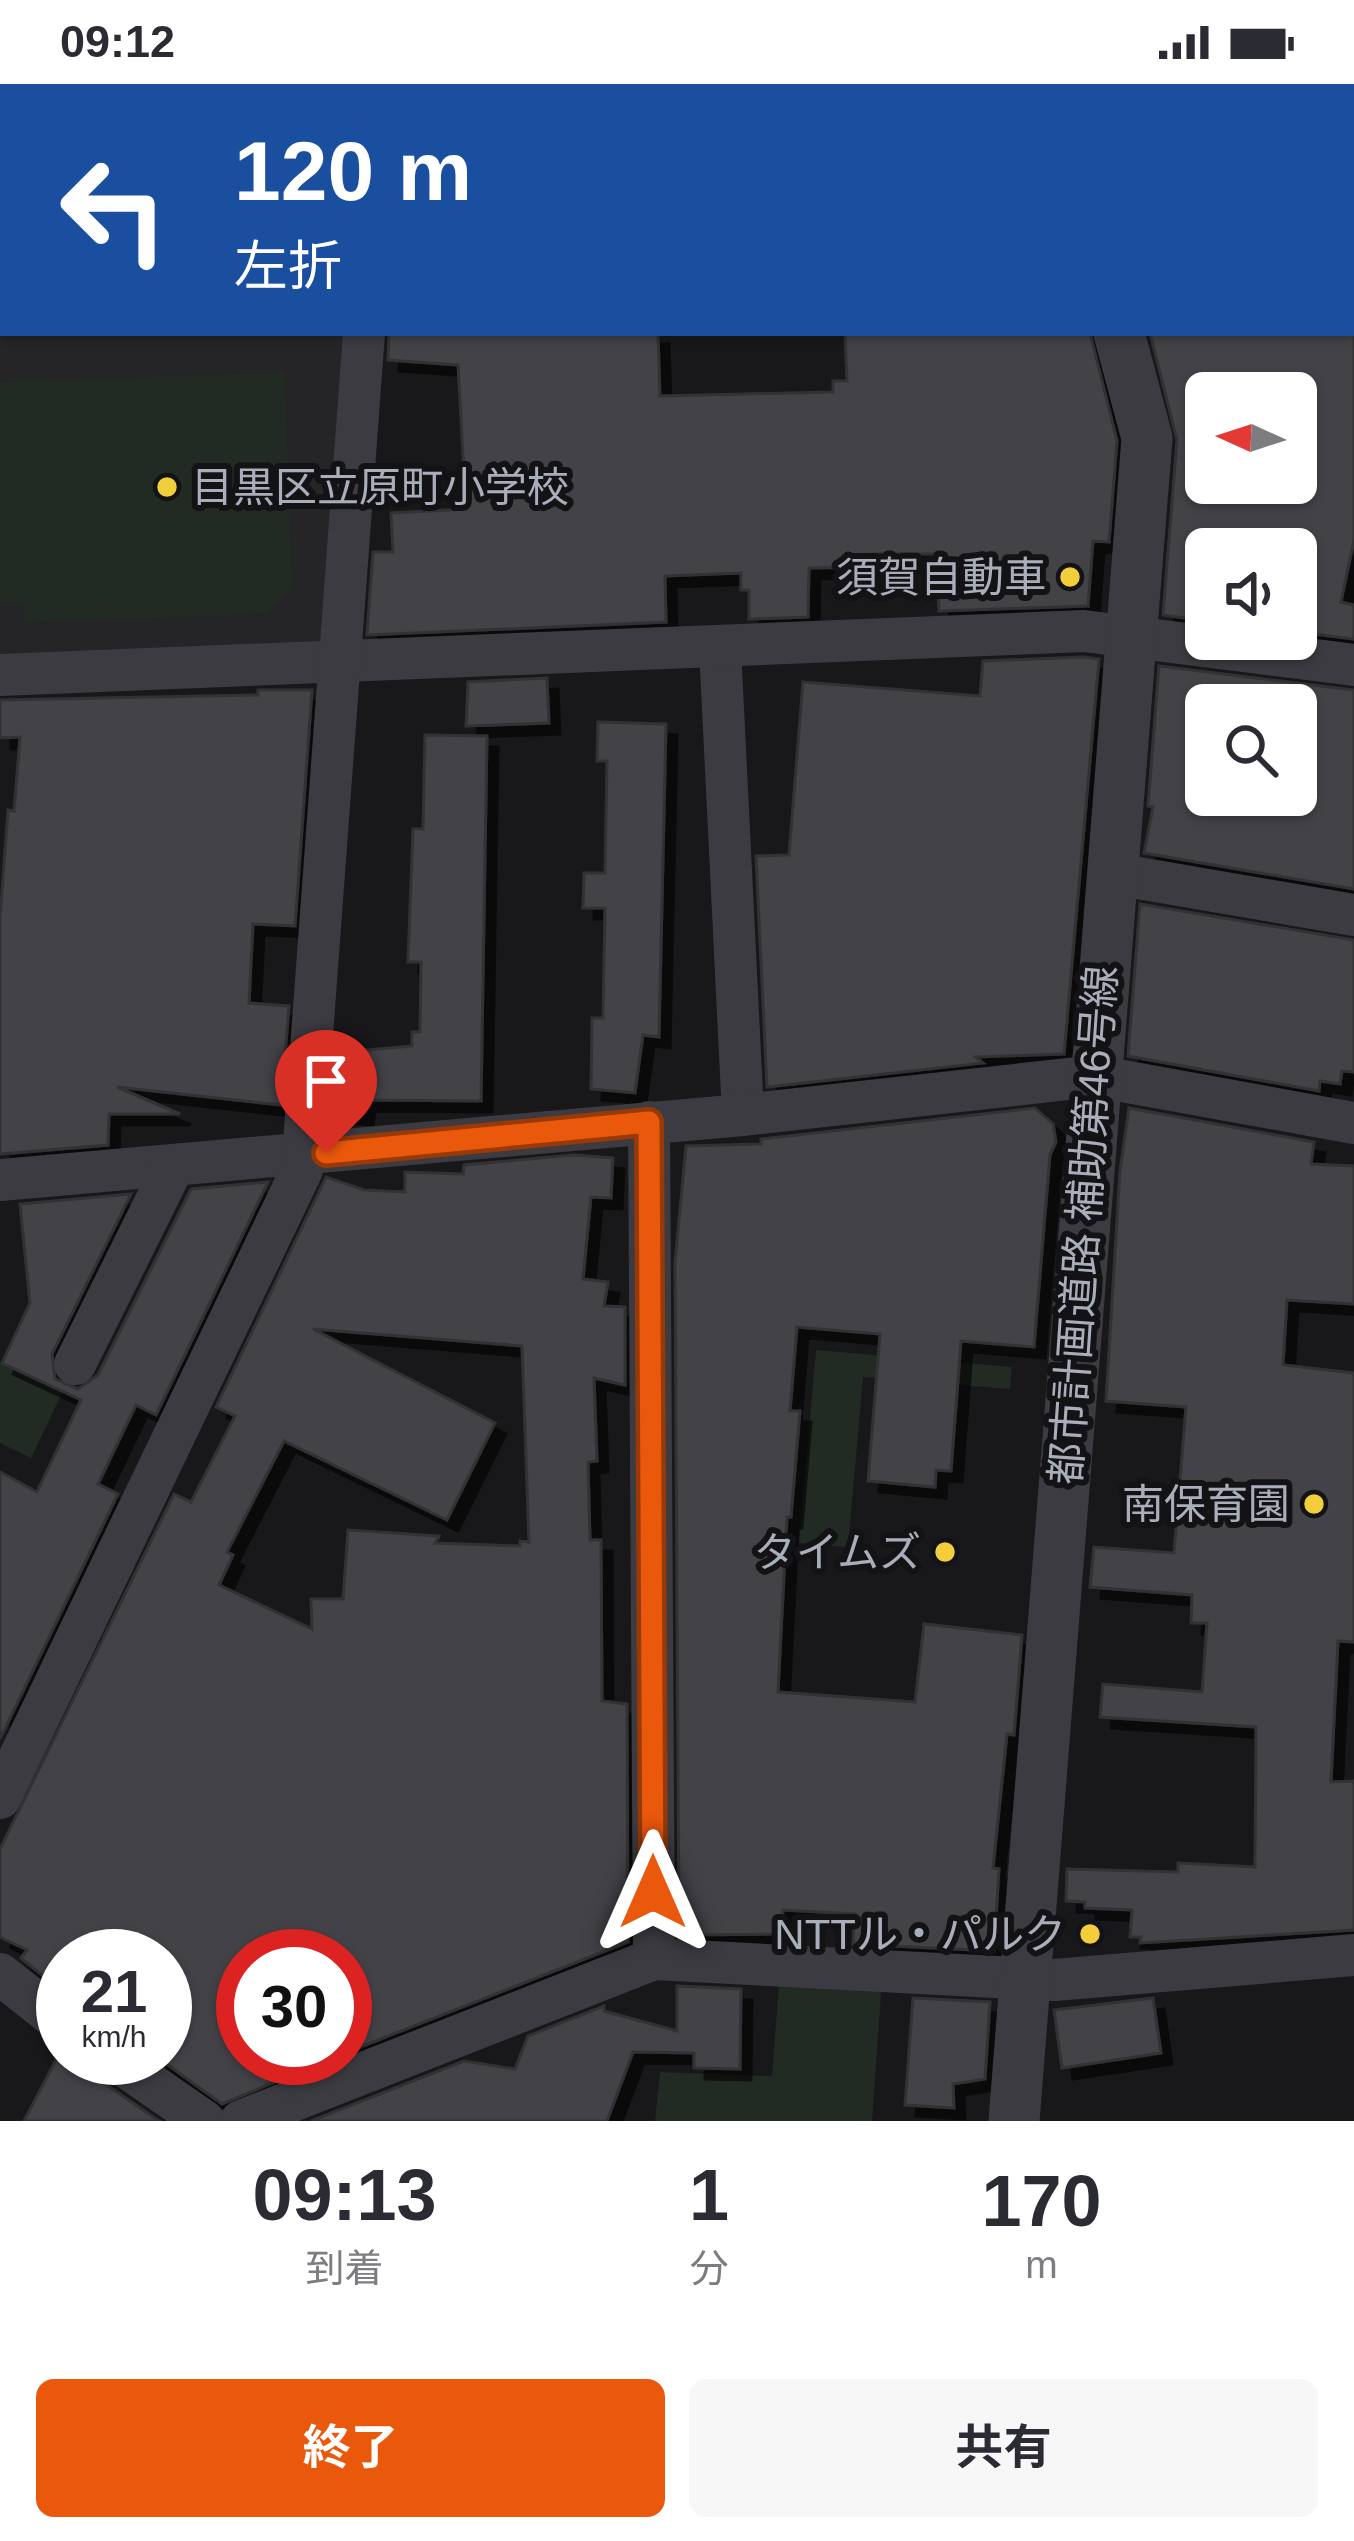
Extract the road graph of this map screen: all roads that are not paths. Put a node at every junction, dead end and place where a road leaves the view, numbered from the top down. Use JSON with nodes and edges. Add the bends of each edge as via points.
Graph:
{"nodes":[{"id":1,"x":364,"y":336,"type":"edge"},
{"id":2,"x":1120,"y":336,"type":"edge"},
{"id":3,"x":1130,"y":633,"type":"junction"},
{"id":4,"x":720,"y":649,"type":"junction"},
{"id":5,"x":340,"y":664,"type":"junction"},
{"id":6,"x":1354,"y":665,"type":"edge"},
{"id":7,"x":0,"y":675,"type":"edge"},
{"id":8,"x":1109,"y":873,"type":"junction"},
{"id":9,"x":1354,"y":915,"type":"edge"},
{"id":10,"x":1095,"y":1076,"type":"junction"},
{"id":11,"x":742,"y":1115,"type":"junction"},
{"id":12,"x":649,"y":1122,"type":"junction"},
{"id":13,"x":1354,"y":1123,"type":"edge"},
{"id":14,"x":304,"y":1155,"type":"junction"},
{"id":15,"x":167,"y":1166,"type":"junction"},
{"id":16,"x":0,"y":1180,"type":"edge"},
{"id":17,"x":75,"y":1364,"type":"dead end"},
{"id":18,"x":0,"y":1798,"type":"edge"},
{"id":19,"x":1354,"y":1955,"type":"edge"},
{"id":20,"x":654,"y":1959,"type":"junction"},
{"id":21,"x":0,"y":1974,"type":"edge"},
{"id":22,"x":1024,"y":1976,"type":"junction"},
{"id":23,"x":36,"y":2003,"type":"edge"},
{"id":24,"x":152,"y":2085,"type":"edge"},
{"id":25,"x":204,"y":2121,"type":"edge"},
{"id":26,"x":241,"y":2121,"type":"edge"},
{"id":27,"x":1014,"y":2121,"type":"edge"}],
"edges":[{"from":1,"to":5,"type":"street"},
{"from":2,"to":3,"type":"street","name":"都市計画道路 補助第46号線","via":[[1147,438]]},
{"from":3,"to":4,"type":"street"},
{"from":3,"to":6,"type":"street"},
{"from":3,"to":8,"type":"street","name":"都市計画道路 補助第46号線"},
{"from":4,"to":5,"type":"street"},
{"from":4,"to":11,"type":"street"},
{"from":5,"to":7,"type":"street"},
{"from":5,"to":14,"type":"street"},
{"from":8,"to":9,"type":"street"},
{"from":8,"to":10,"type":"street","name":"都市計画道路 補助第46号線"},
{"from":10,"to":11,"type":"street"},
{"from":10,"to":13,"type":"street"},
{"from":10,"to":22,"type":"street","name":"都市計画道路 補助第46号線"},
{"from":11,"to":12,"type":"street"},
{"from":12,"to":14,"type":"street"},
{"from":12,"to":20,"type":"street"},
{"from":14,"to":15,"type":"street"},
{"from":14,"to":18,"type":"street"},
{"from":15,"to":16,"type":"street"},
{"from":15,"to":17,"type":"street"},
{"from":19,"to":22,"type":"street"},
{"from":20,"to":22,"type":"street"},
{"from":20,"to":26,"type":"street"},
{"from":21,"to":23,"type":"street"},
{"from":22,"to":27,"type":"street","name":"都市計画道路 補助第46号線"},
{"from":24,"to":25,"type":"street"}]}
